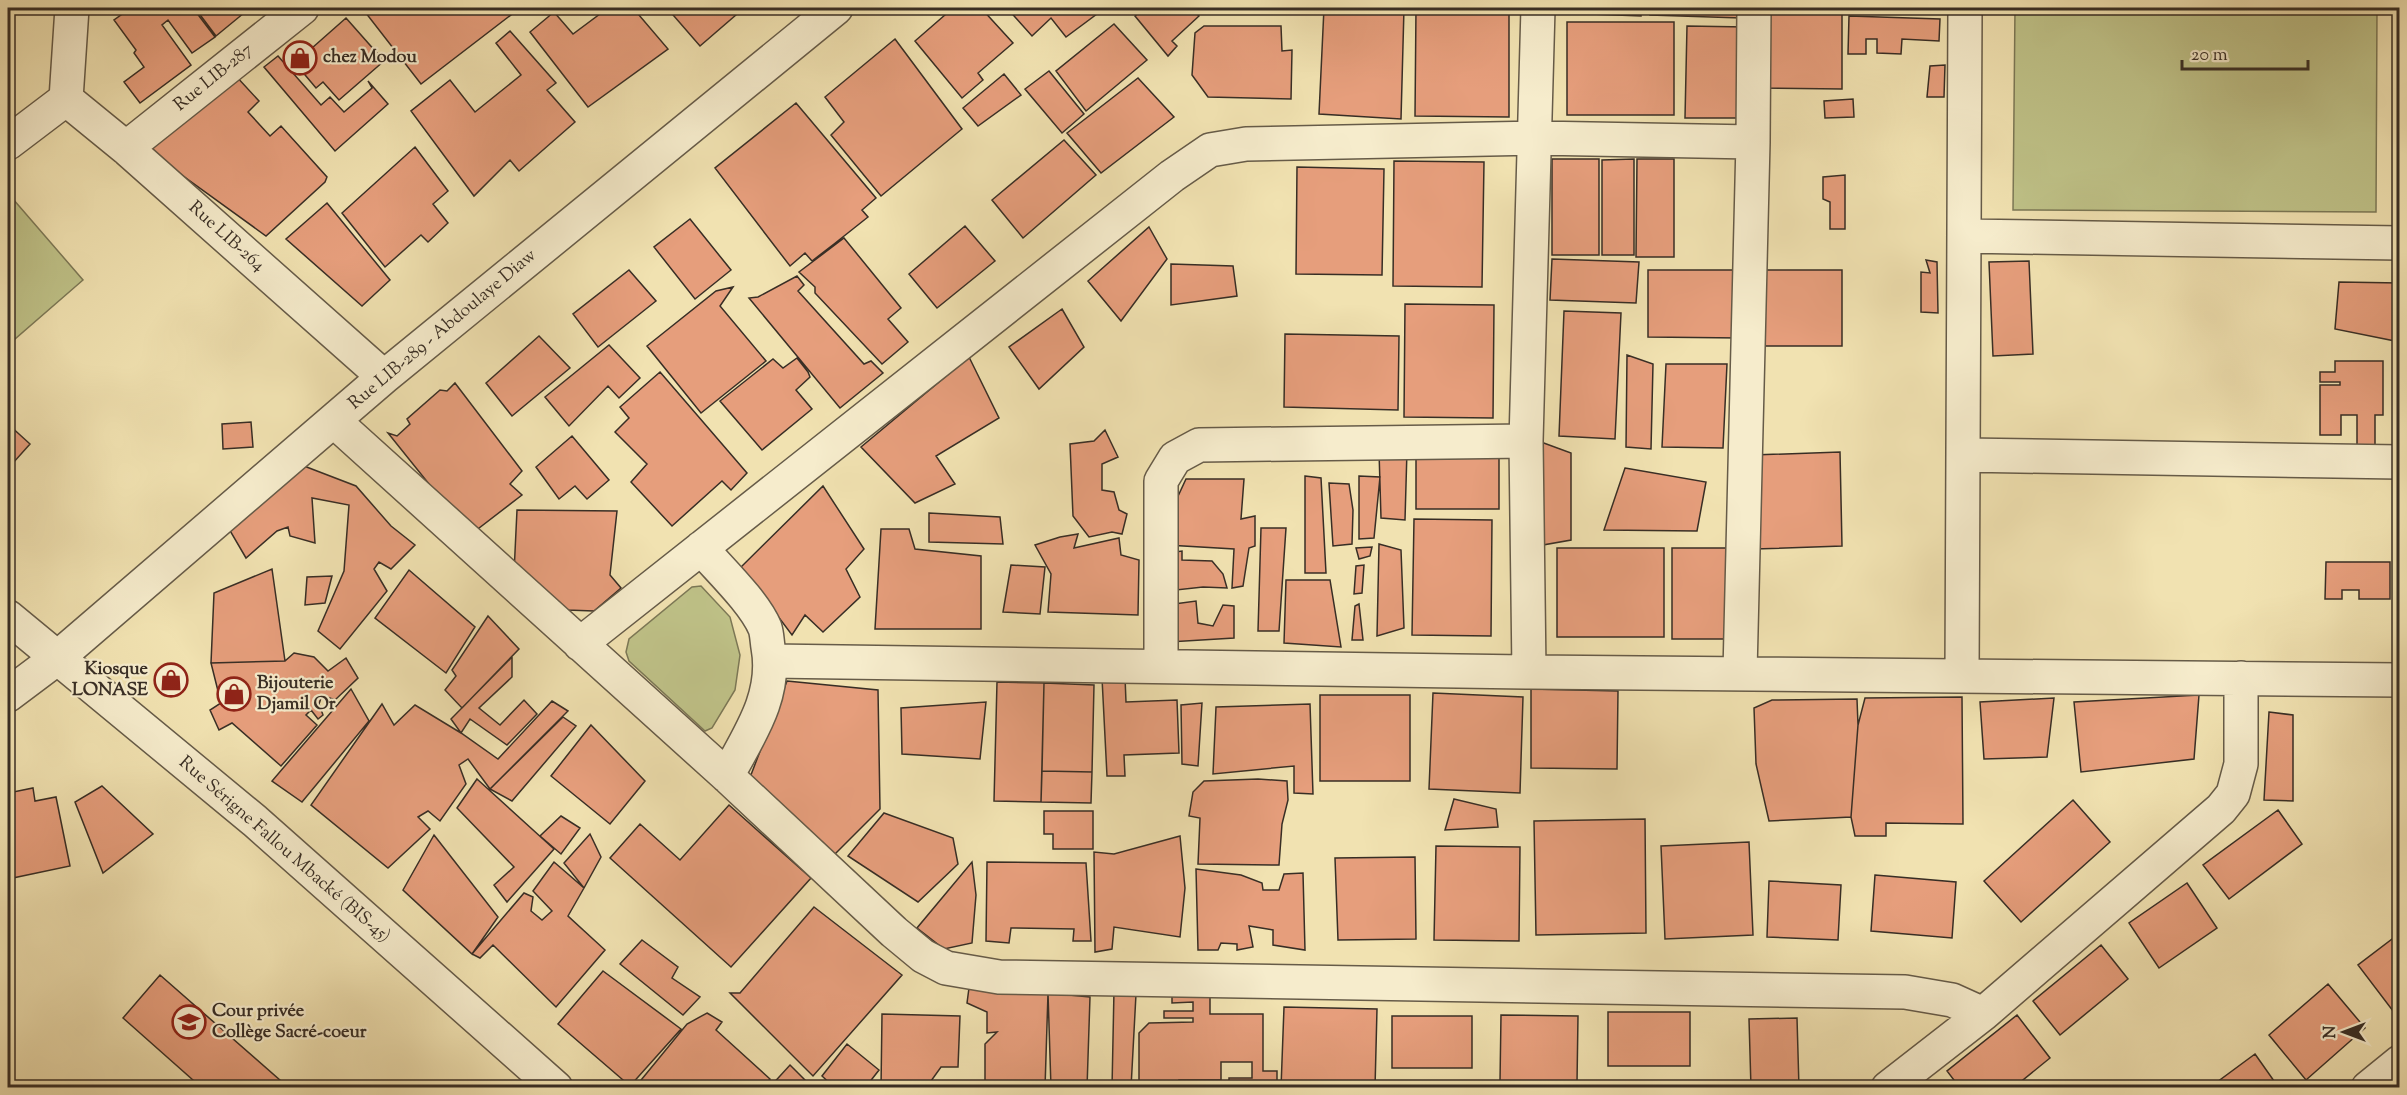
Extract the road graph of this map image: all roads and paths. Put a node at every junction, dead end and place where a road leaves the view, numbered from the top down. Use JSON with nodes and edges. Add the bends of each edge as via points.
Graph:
{"nodes":[{"id":1,"x":72,"y":8,"type":"edge"},
{"id":2,"x":302,"y":8,"type":"edge"},
{"id":3,"x":836,"y":8,"type":"edge"},
{"id":4,"x":1538,"y":8,"type":"edge"},
{"id":5,"x":1755,"y":8,"type":"edge"},
{"id":6,"x":1965,"y":8,"type":"edge"},
{"id":7,"x":66,"y":99,"type":"junction"},
{"id":8,"x":1536,"y":138,"type":"junction"},
{"id":9,"x":1753,"y":142,"type":"junction"},
{"id":10,"x":8,"y":143,"type":"edge"},
{"id":11,"x":126,"y":148,"type":"junction"},
{"id":12,"x":1964,"y":236,"type":"junction"},
{"id":13,"x":2400,"y":243,"type":"edge"},
{"id":14,"x":384,"y":377,"type":"junction"},
{"id":15,"x":334,"y":421,"type":"junction"},
{"id":16,"x":1526,"y":441,"type":"junction"},
{"id":17,"x":1964,"y":455,"type":"junction"},
{"id":18,"x":2400,"y":462,"type":"edge"},
{"id":19,"x":701,"y":548,"type":"junction"},
{"id":20,"x":8,"y":617,"type":"edge"},
{"id":21,"x":580,"y":644,"type":"junction"},
{"id":22,"x":56,"y":659,"type":"junction"},
{"id":23,"x":771,"y":661,"type":"junction"},
{"id":24,"x":1161,"y":665,"type":"junction"},
{"id":25,"x":1529,"y":672,"type":"junction"},
{"id":26,"x":1740,"y":672,"type":"junction"},
{"id":27,"x":1962,"y":675,"type":"junction"},
{"id":28,"x":2241,"y":678,"type":"junction"},
{"id":29,"x":2400,"y":680,"type":"edge"},
{"id":30,"x":8,"y":695,"type":"edge"},
{"id":31,"x":727,"y":776,"type":"junction"},
{"id":32,"x":1983,"y":1014,"type":"junction"},
{"id":33,"x":2400,"y":1062,"type":"edge"},
{"id":34,"x":556,"y":1088,"type":"edge"},
{"id":35,"x":1888,"y":1088,"type":"edge"},
{"id":36,"x":2368,"y":1088,"type":"edge"}],
"edges":[{"from":1,"to":7,"type":"street"},
{"from":2,"to":11,"type":"street","name":"Rue LIB-287"},
{"from":3,"to":14,"type":"street","name":"Rue LIB-289 - Abdoulaye Diaw"},
{"from":4,"to":8,"type":"street"},
{"from":5,"to":9,"type":"street"},
{"from":6,"to":12,"type":"street"},
{"from":7,"to":10,"type":"street"},
{"from":7,"to":11,"type":"street","name":"Rue LIB-264"},
{"from":8,"to":9,"type":"street"},
{"from":8,"to":16,"type":"street"},
{"from":8,"to":19,"type":"street","via":[[1246,144],[1210,150]]},
{"from":9,"to":26,"type":"street"},
{"from":11,"to":14,"type":"street","name":"Rue LIB-264"},
{"from":12,"to":13,"type":"street"},
{"from":12,"to":17,"type":"street"},
{"from":14,"to":15,"type":"street","name":"Rue LIB-289 - Abdoulaye Diaw"},
{"from":15,"to":21,"type":"street"},
{"from":15,"to":22,"type":"street","name":"Rue LIB-289 - Abdoulaye Diaw"},
{"from":16,"to":24,"type":"street","via":[[1199,445],[1174,458],[1161,481]]},
{"from":16,"to":25,"type":"street"},
{"from":17,"to":18,"type":"street"},
{"from":17,"to":27,"type":"street"},
{"from":19,"to":21,"type":"street"},
{"from":19,"to":23,"type":"street","via":[[760,620]]},
{"from":20,"to":22,"type":"street","name":"Rue Sérigne Fallou Mbacké (BIS-45)"},
{"from":21,"to":31,"type":"street"},
{"from":22,"to":30,"type":"street","name":"Rue LIB-289 - Abdoulaye Diaw"},
{"from":22,"to":34,"type":"street","name":"Rue Sérigne Fallou Mbacké (BIS-45)","via":[[255,821]]},
{"from":23,"to":24,"type":"street"},
{"from":23,"to":31,"type":"street","via":[[769,689],[760,714]]},
{"from":24,"to":25,"type":"street"},
{"from":25,"to":26,"type":"street"},
{"from":26,"to":27,"type":"street"},
{"from":27,"to":28,"type":"street"},
{"from":28,"to":29,"type":"street"},
{"from":28,"to":32,"type":"street","via":[[2241,764],[2233,794]]},
{"from":31,"to":32,"type":"street","via":[[894,932],[922,956],[946,968],[999,977],[1905,992],[1952,1000]]},
{"from":32,"to":35,"type":"street"},
{"from":33,"to":36,"type":"street"}]}
